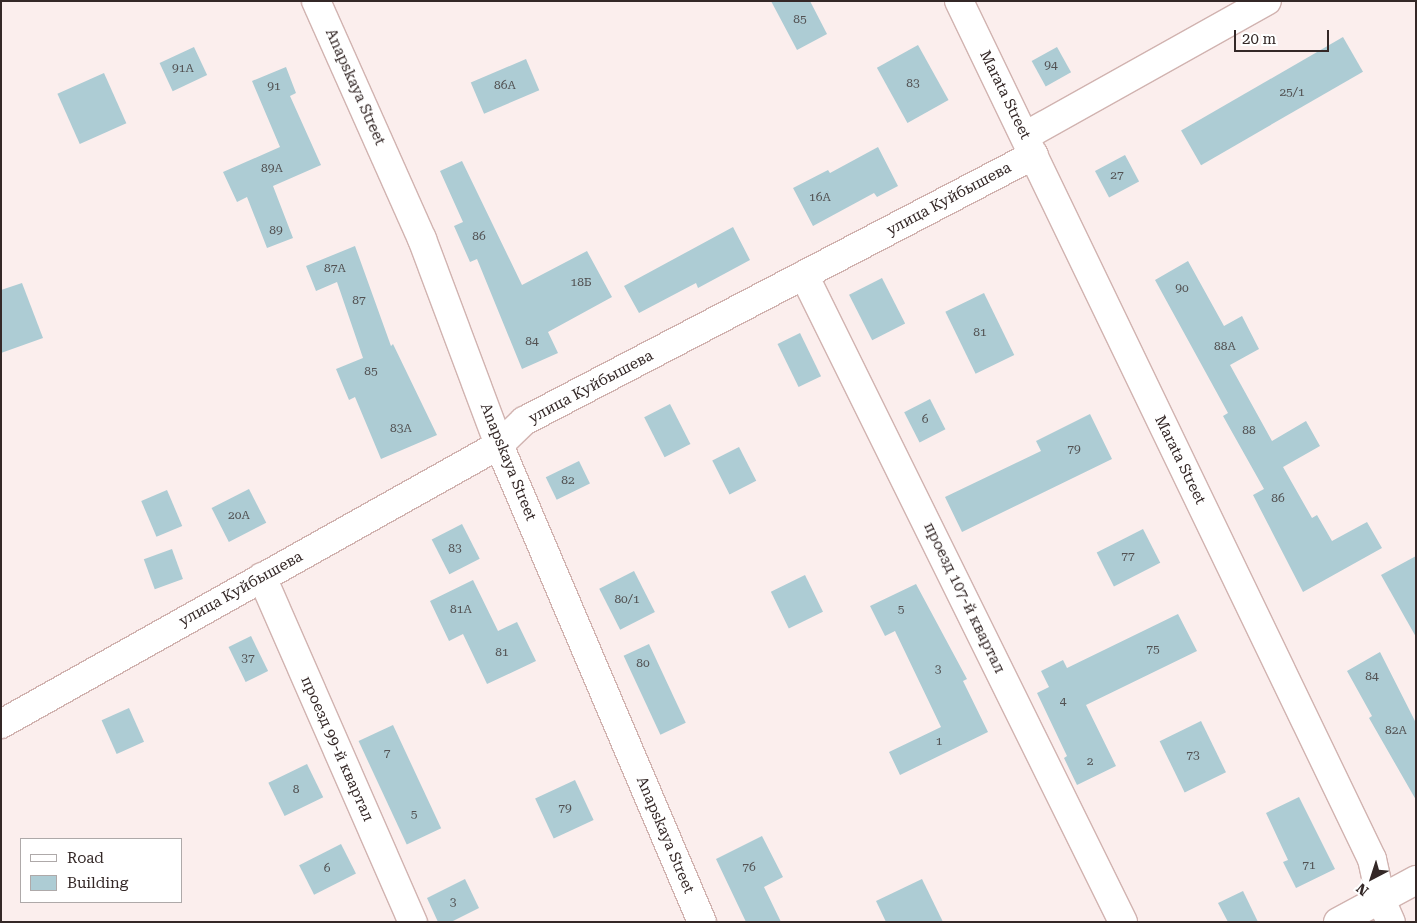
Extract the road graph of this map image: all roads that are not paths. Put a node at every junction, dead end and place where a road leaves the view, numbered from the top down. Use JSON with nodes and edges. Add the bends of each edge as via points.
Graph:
{"nodes":[{"id":1,"x":316,"y":1,"type":"edge"},
{"id":2,"x":959,"y":1,"type":"edge"},
{"id":3,"x":1268,"y":1,"type":"edge"},
{"id":4,"x":1029,"y":145,"type":"junction"},
{"id":5,"x":804,"y":275,"type":"junction"},
{"id":6,"x":499,"y":445,"type":"junction"},
{"id":7,"x":262,"y":577,"type":"junction"},
{"id":8,"x":1,"y":724,"type":"edge"},
{"id":9,"x":1416,"y":880,"type":"edge"},
{"id":10,"x":1386,"y":911,"type":"edge"},
{"id":11,"x":412,"y":922,"type":"edge"},
{"id":12,"x":702,"y":922,"type":"edge"},
{"id":13,"x":1123,"y":922,"type":"edge"},
{"id":14,"x":1338,"y":922,"type":"edge"}],
"edges":[{"from":1,"to":6,"type":"street","name":"Anapskaya Street","via":[[422,239]]},
{"from":2,"to":4,"type":"street","name":"Marata Street"},
{"from":3,"to":4,"type":"street","name":"улица Куйбышева"},
{"from":4,"to":5,"type":"street","name":"улица Куйбышева"},
{"from":4,"to":10,"type":"street","name":"Marata Street","via":[[1372,859]]},
{"from":5,"to":6,"type":"street","name":"улица Куйбышева","via":[[524,421]]},
{"from":5,"to":13,"type":"street","name":"проезд 107-й квартал"},
{"from":6,"to":7,"type":"street","name":"улица Куйбышева"},
{"from":6,"to":12,"type":"street","name":"Anapskaya Street"},
{"from":7,"to":8,"type":"street","name":"улица Куйбышева"},
{"from":7,"to":11,"type":"street","name":"проезд 99-й квартал"},
{"from":9,"to":10,"type":"street"},
{"from":10,"to":14,"type":"street"}]}
